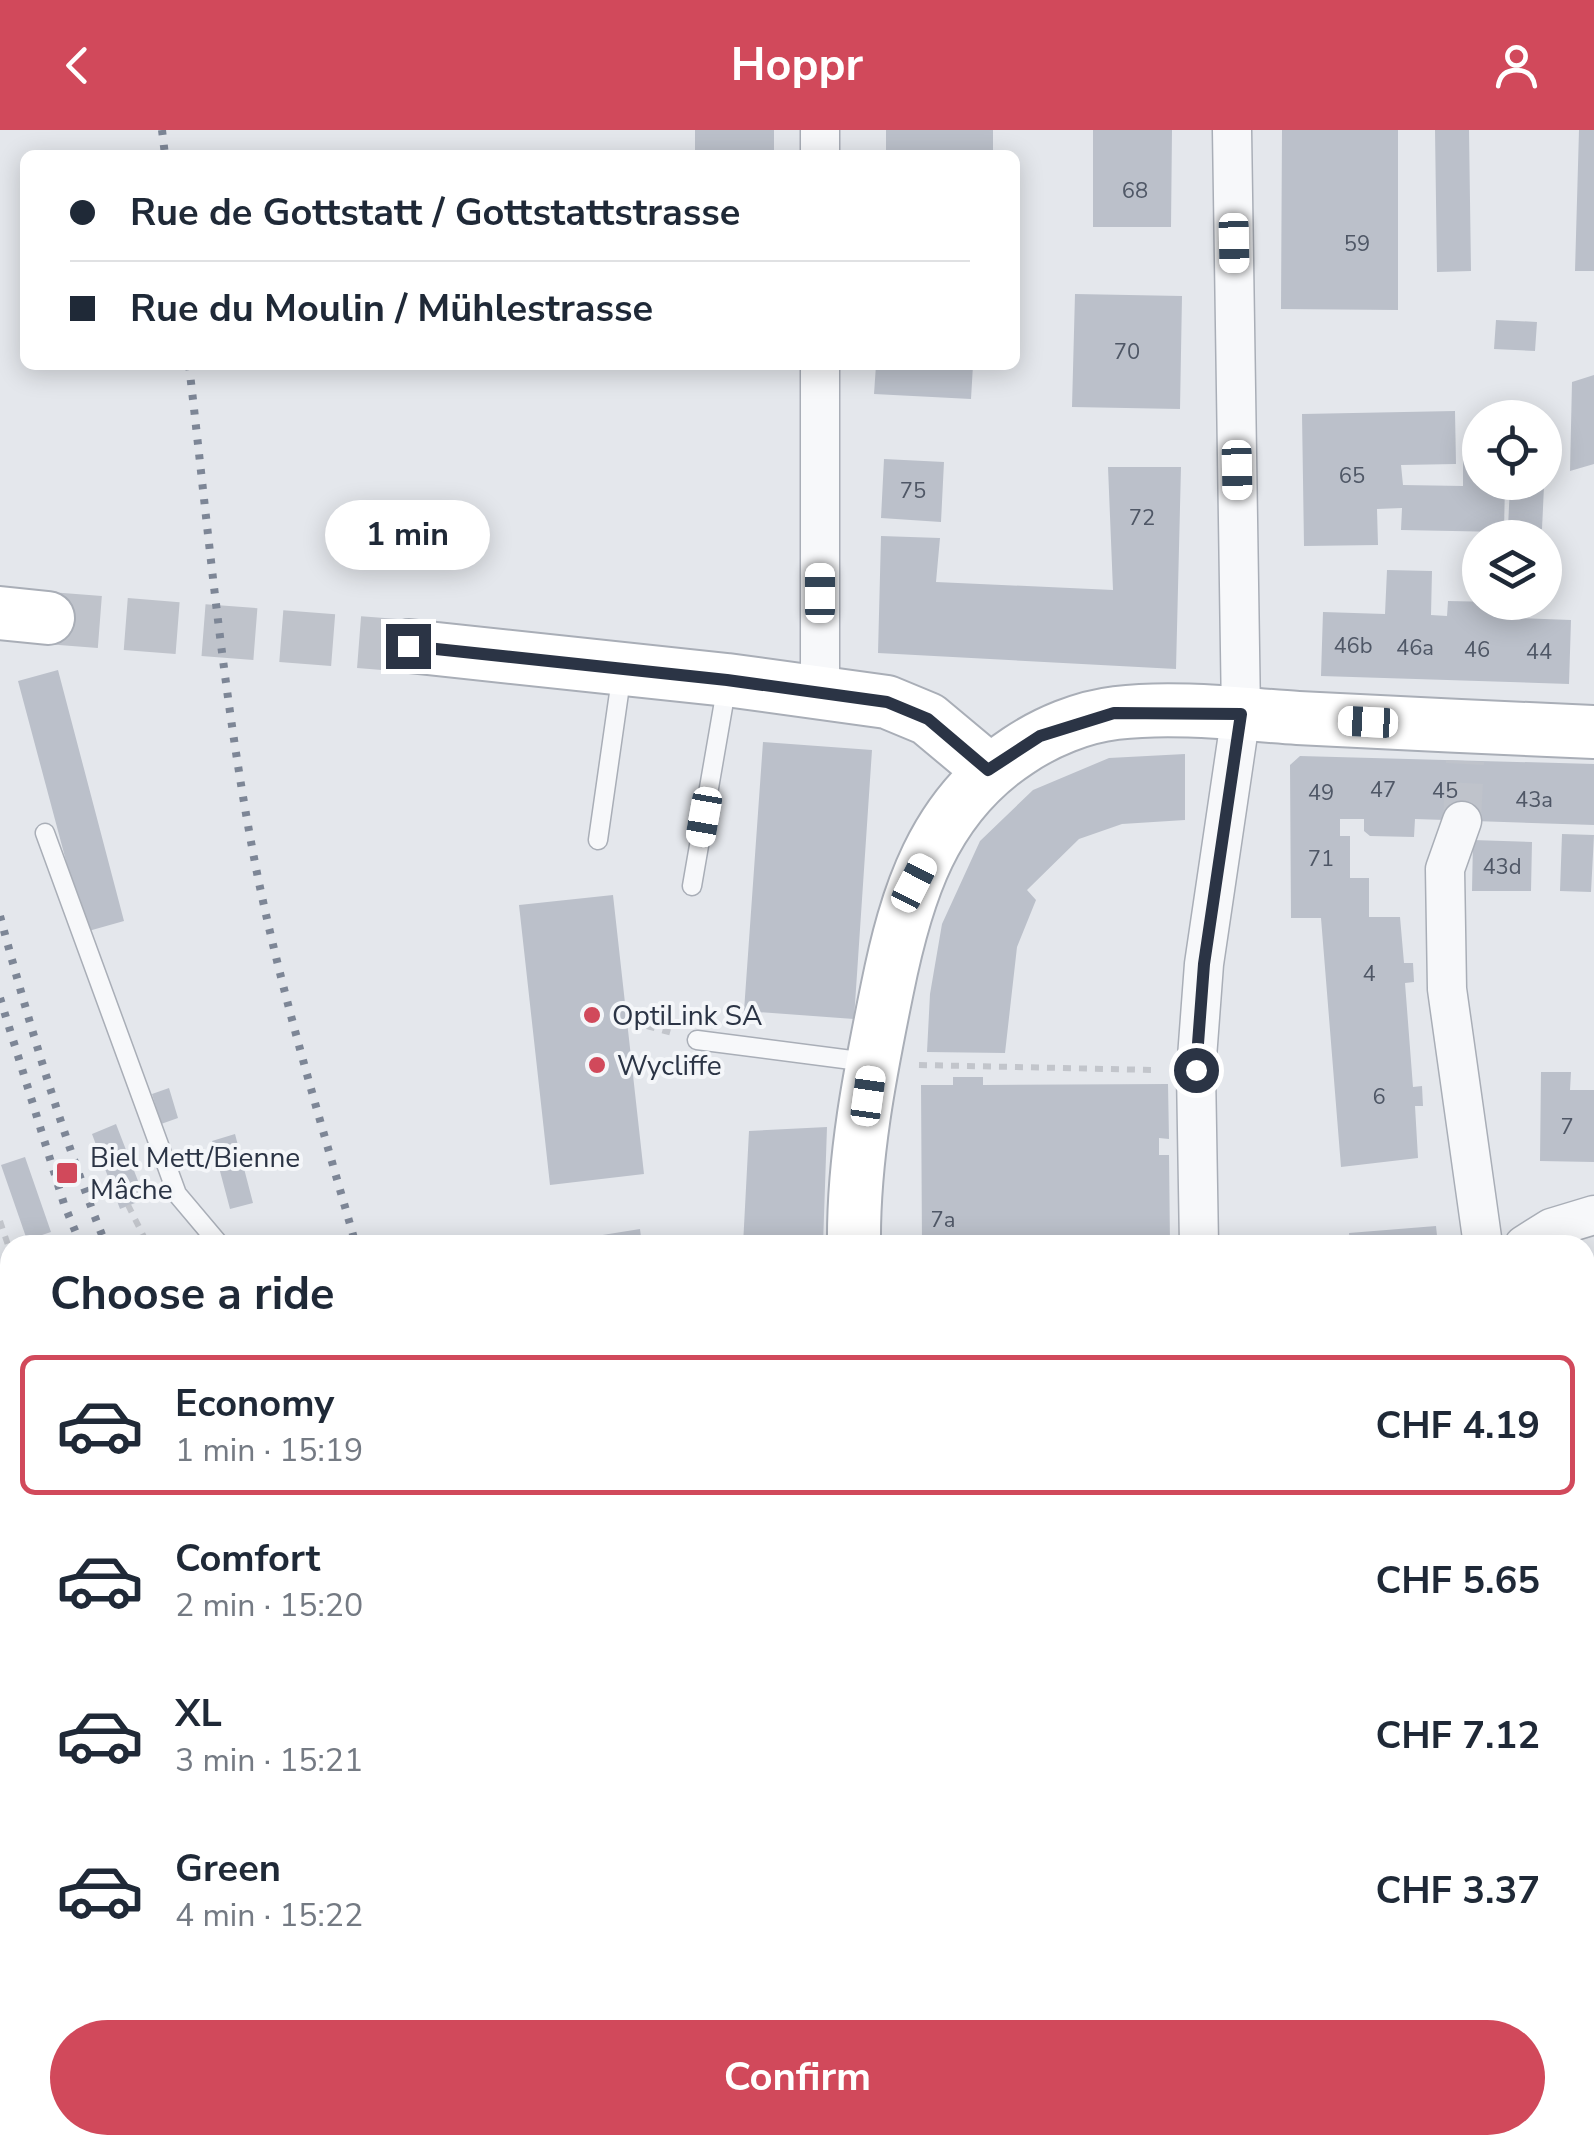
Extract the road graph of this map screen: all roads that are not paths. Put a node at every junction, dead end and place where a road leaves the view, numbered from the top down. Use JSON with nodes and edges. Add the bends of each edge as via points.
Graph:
{"nodes":[{"id":1,"x":1232,"y":130,"type":"edge"},
{"id":2,"x":820,"y":370,"type":"edge"},
{"id":3,"x":408,"y":646,"type":"tunnel mouth"},
{"id":4,"x":598,"y":667,"type":"junction"},
{"id":5,"x":727,"y":680,"type":"junction"},
{"id":6,"x":820,"y":691,"type":"junction"},
{"id":7,"x":1241,"y":714,"type":"junction"},
{"id":8,"x":1594,"y":732,"type":"edge"},
{"id":9,"x":988,"y":770,"type":"junction"},
{"id":10,"x":1462,"y":820,"type":"tunnel mouth"},
{"id":11,"x":45,"y":833,"type":"dead end"},
{"id":12,"x":598,"y":840,"type":"dead end"},
{"id":13,"x":692,"y":886,"type":"dead end"},
{"id":14,"x":697,"y":1040,"type":"dead end"},
{"id":15,"x":873,"y":1062,"type":"junction"},
{"id":16,"x":1594,"y":1215,"type":"edge"},
{"id":17,"x":212,"y":1235,"type":"edge"},
{"id":18,"x":854,"y":1235,"type":"edge"},
{"id":19,"x":1199,"y":1235,"type":"edge"},
{"id":20,"x":1482,"y":1235,"type":"edge"},
{"id":21,"x":1540,"y":1235,"type":"edge"}],
"edges":[{"from":1,"to":7,"type":"street"},
{"from":2,"to":6,"type":"street"},
{"from":3,"to":4,"type":"street"},
{"from":4,"to":5,"type":"street"},
{"from":4,"to":12,"type":"lane"},
{"from":5,"to":6,"type":"street"},
{"from":5,"to":13,"type":"lane"},
{"from":6,"to":9,"type":"street","via":[[887,702],[928,719]]},
{"from":7,"to":8,"type":"street","via":[[1465,744]]},
{"from":7,"to":9,"type":"street","via":[[1114,713],[1040,736]]},
{"from":7,"to":19,"type":"street","via":[[1203,982],[1196,1070]]},
{"from":9,"to":15,"type":"street","via":[[941,830],[914,883]]},
{"from":10,"to":20,"type":"street","via":[[1445,868],[1447,989]]},
{"from":11,"to":17,"type":"lane","via":[[178,1194]]},
{"from":14,"to":15,"type":"lane"},
{"from":15,"to":18,"type":"street"},
{"from":16,"to":21,"type":"street"}]}
